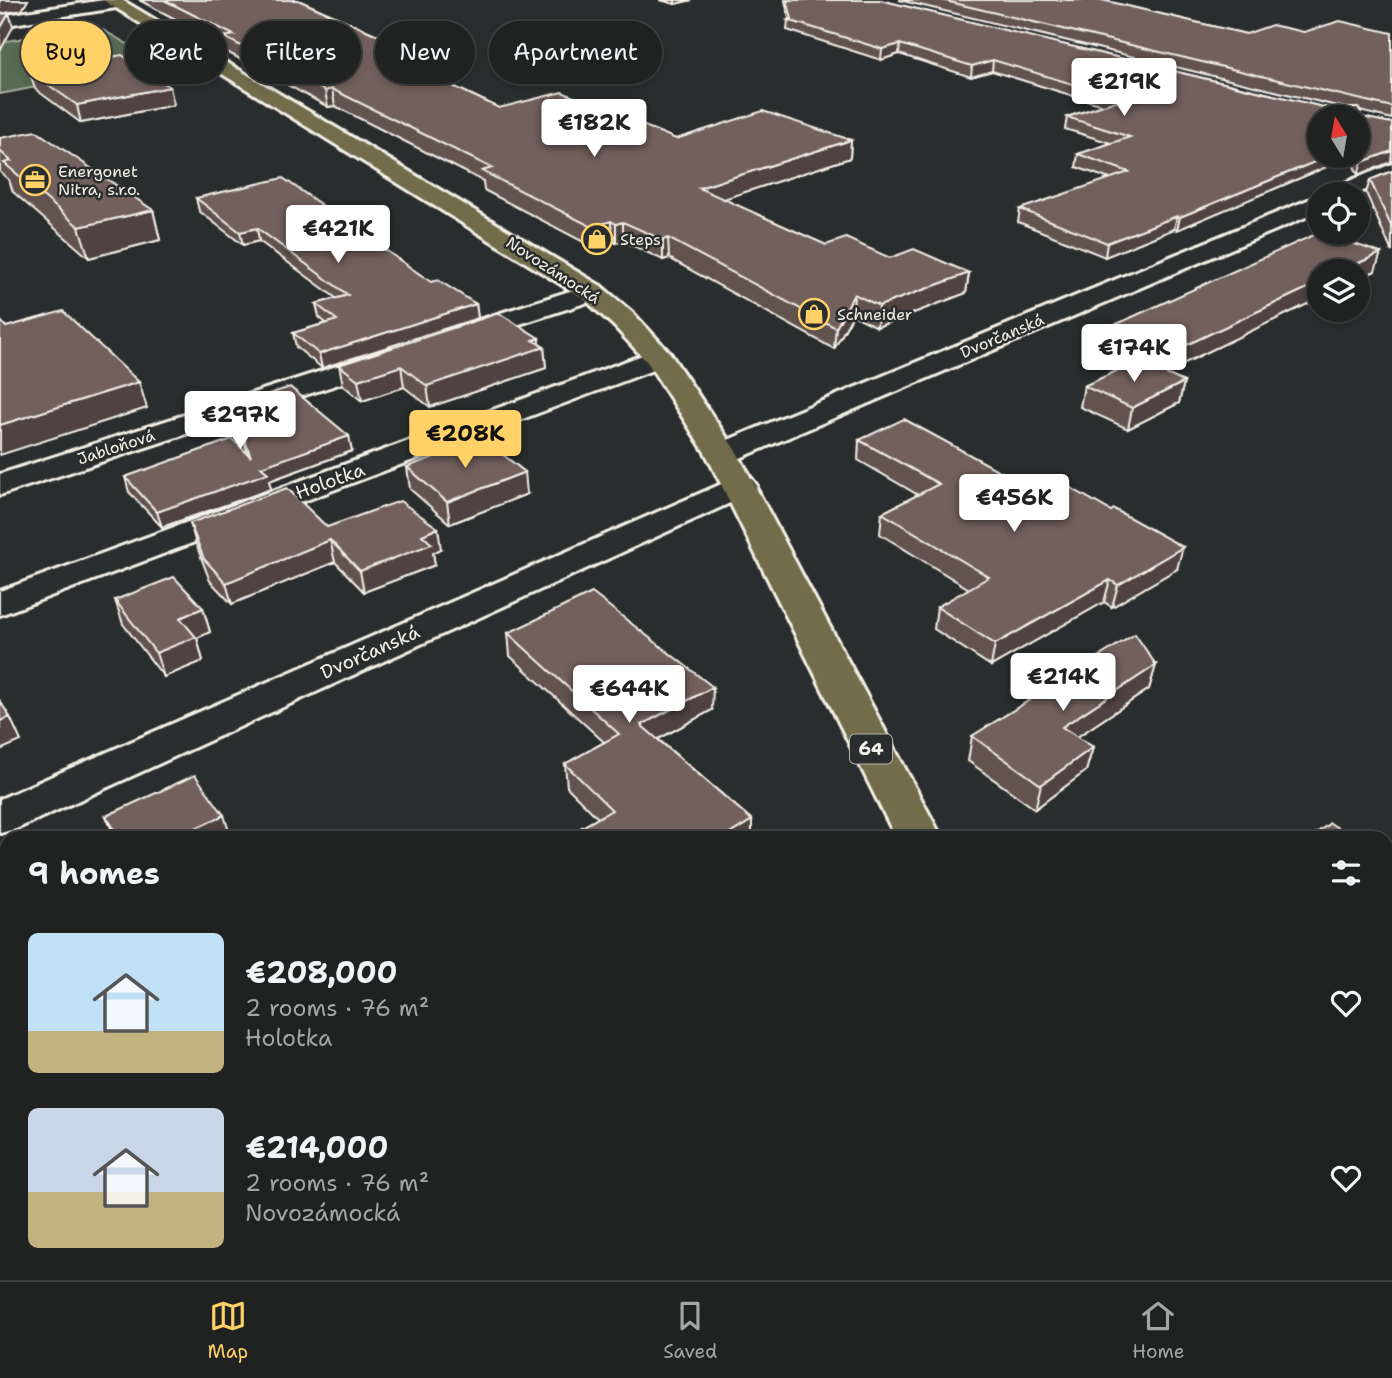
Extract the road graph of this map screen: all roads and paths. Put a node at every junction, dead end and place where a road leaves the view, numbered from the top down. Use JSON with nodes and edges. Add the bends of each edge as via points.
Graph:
{"nodes":[{"id":1,"x":113,"y":1,"type":"edge"},
{"id":2,"x":0,"y":22,"type":"edge"},
{"id":3,"x":1392,"y":171,"type":"edge"},
{"id":4,"x":1366,"y":182,"type":"edge"},
{"id":5,"x":1307,"y":208,"type":"edge"},
{"id":6,"x":592,"y":292,"type":"junction"},
{"id":7,"x":659,"y":358,"type":"junction"},
{"id":8,"x":731,"y":470,"type":"junction"},
{"id":9,"x":0,"y":485,"type":"edge"},
{"id":10,"x":0,"y":604,"type":"edge"},
{"id":11,"x":0,"y":817,"type":"edge"},
{"id":12,"x":915,"y":831,"type":"edge"}],
"edges":[{"from":1,"to":2,"type":"street"},
{"from":1,"to":6,"type":"main road","name":"Novozámocká","number":"64"},
{"from":3,"to":4,"type":"street"},
{"from":5,"to":8,"type":"street","name":"Dvorčanská"},
{"from":6,"to":7,"type":"main road","name":"Novozámocká","number":"64"},
{"from":6,"to":9,"type":"street","name":"Jabloňová"},
{"from":7,"to":8,"type":"main road","name":"Novozámocká","number":"64"},
{"from":7,"to":10,"type":"street","name":"Holotka"},
{"from":8,"to":11,"type":"street","name":"Dvorčanská"},
{"from":8,"to":12,"type":"main road","name":"Novozámocká","number":"64"}]}
